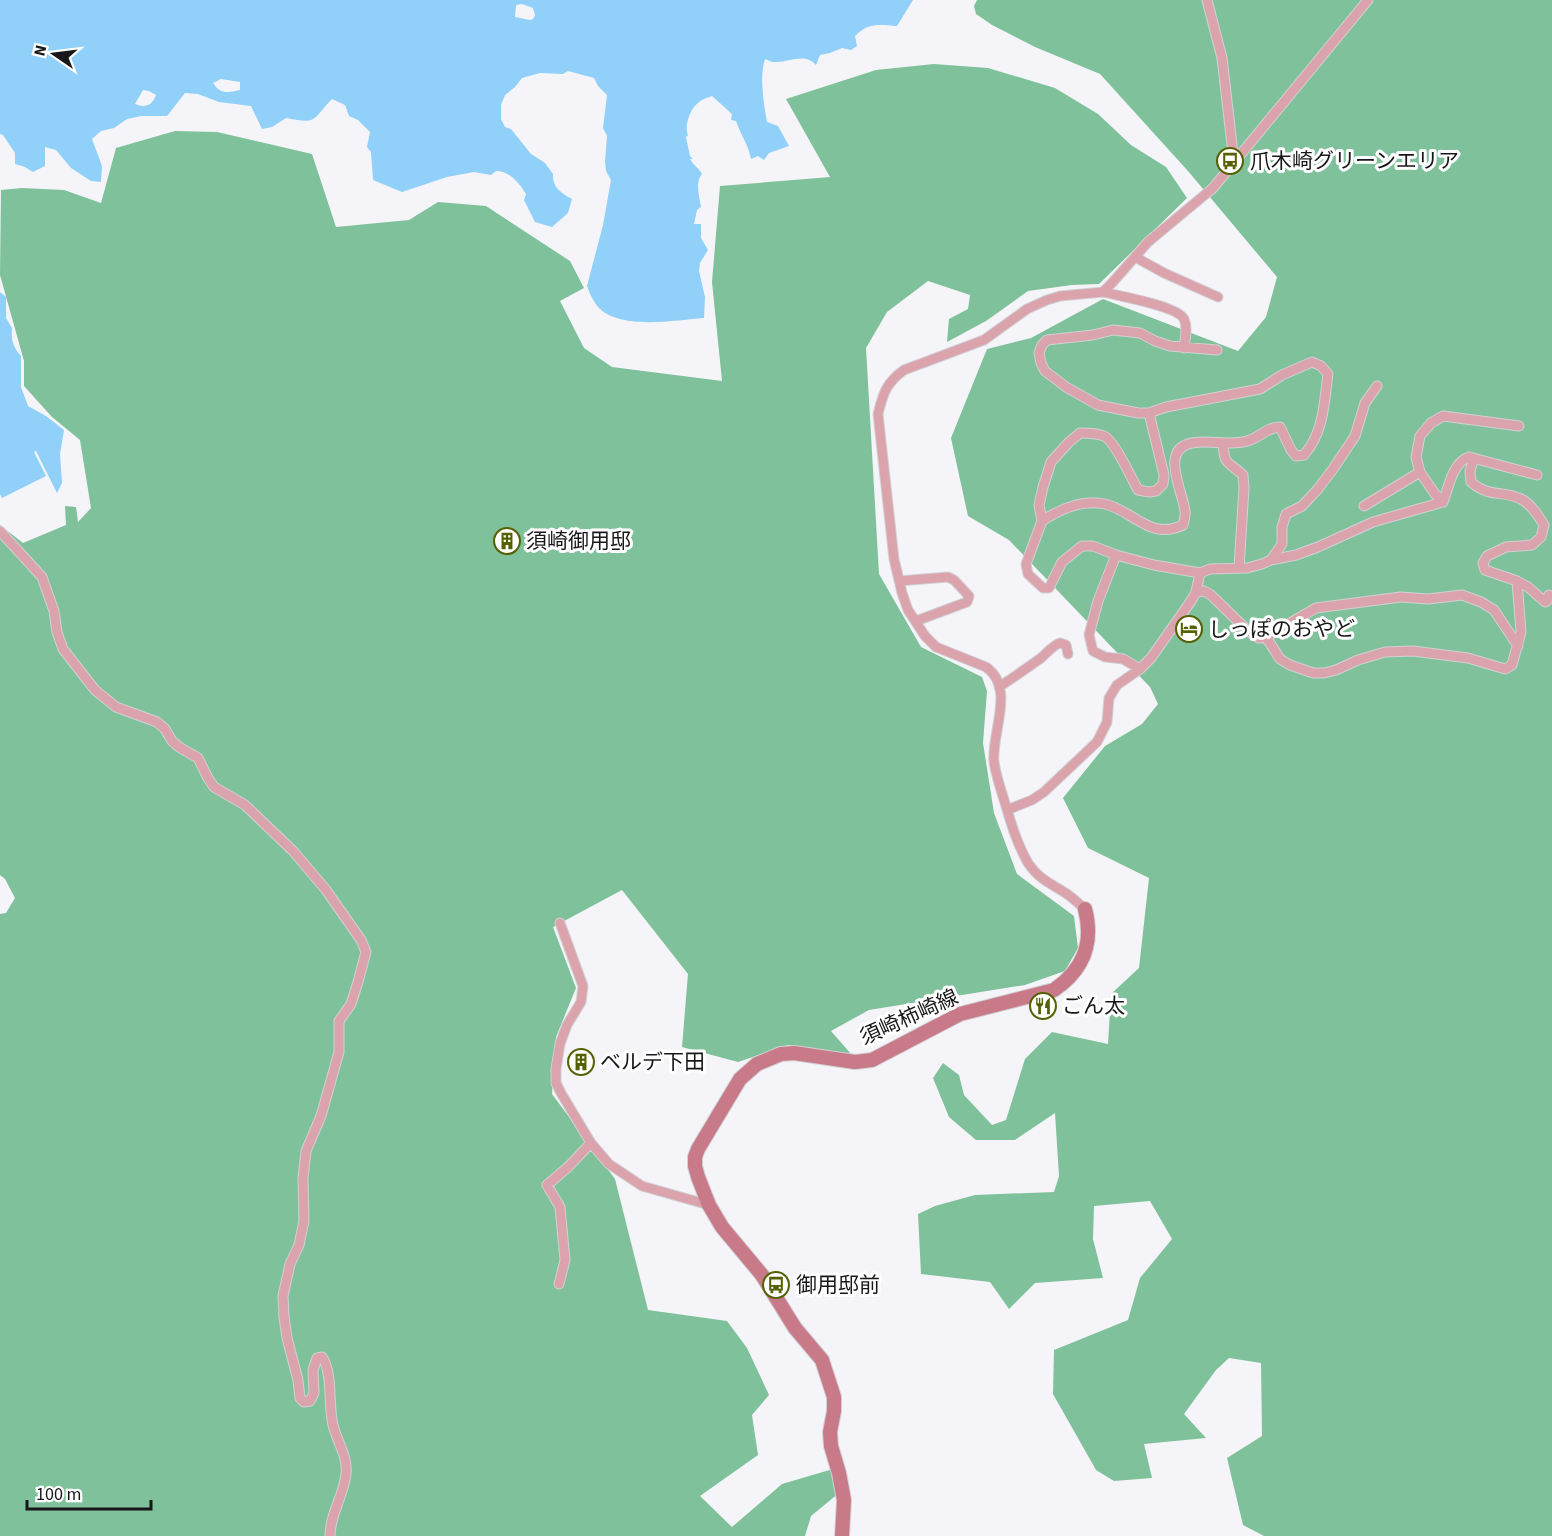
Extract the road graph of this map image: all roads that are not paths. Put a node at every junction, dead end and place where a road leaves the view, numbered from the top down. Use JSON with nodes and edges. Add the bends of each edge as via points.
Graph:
{"nodes":[{"id":1,"x":1207,"y":0,"type":"edge"},
{"id":2,"x":1368,"y":0,"type":"edge"},
{"id":3,"x":1234,"y":162,"type":"junction"},
{"id":4,"x":1135,"y":257,"type":"junction"},
{"id":5,"x":1103,"y":292,"type":"junction"},
{"id":6,"x":1218,"y":297,"type":"dead end"},
{"id":7,"x":1184,"y":348,"type":"junction"},
{"id":8,"x":1217,"y":350,"type":"dead end"},
{"id":9,"x":1377,"y":386,"type":"dead end"},
{"id":10,"x":1149,"y":413,"type":"junction"},
{"id":11,"x":1519,"y":426,"type":"dead end"},
{"id":12,"x":1223,"y":443,"type":"junction"},
{"id":13,"x":1474,"y":458,"type":"junction"},
{"id":14,"x":1420,"y":472,"type":"junction"},
{"id":15,"x":1538,"y":475,"type":"dead end"},
{"id":16,"x":1443,"y":502,"type":"junction"},
{"id":17,"x":1364,"y":506,"type":"dead end"},
{"id":18,"x":1042,"y":521,"type":"junction"},
{"id":19,"x":0,"y":531,"type":"edge"},
{"id":20,"x":1116,"y":555,"type":"junction"},
{"id":21,"x":1271,"y":560,"type":"junction"},
{"id":22,"x":1239,"y":568,"type":"junction"},
{"id":23,"x":1200,"y":573,"type":"junction"},
{"id":24,"x":899,"y":581,"type":"junction"},
{"id":25,"x":1517,"y":581,"type":"junction"},
{"id":26,"x":1196,"y":592,"type":"junction"},
{"id":27,"x":1549,"y":595,"type":"dead end"},
{"id":28,"x":916,"y":621,"type":"junction"},
{"id":29,"x":1266,"y":637,"type":"junction"},
{"id":30,"x":1518,"y":646,"type":"junction"},
{"id":31,"x":1068,"y":654,"type":"dead end"},
{"id":32,"x":1140,"y":669,"type":"junction"},
{"id":33,"x":999,"y":687,"type":"junction"},
{"id":34,"x":1007,"y":810,"type":"junction"},
{"id":35,"x":1085,"y":909,"type":"joint"},
{"id":36,"x":560,"y":923,"type":"dead end"},
{"id":37,"x":591,"y":1143,"type":"junction"},
{"id":38,"x":709,"y":1205,"type":"junction"},
{"id":39,"x":560,"y":1284,"type":"dead end"},
{"id":40,"x":330,"y":1536,"type":"edge"},
{"id":41,"x":842,"y":1536,"type":"edge"}],
"edges":[{"from":1,"to":3,"type":"street","via":[[1222,58]]},
{"from":2,"to":3,"type":"street"},
{"from":3,"to":4,"type":"street","via":[[1213,188]]},
{"from":4,"to":5,"type":"street"},
{"from":4,"to":6,"type":"street"},
{"from":5,"to":7,"type":"street","via":[[1179,313],[1186,328]]},
{"from":5,"to":24,"type":"street","via":[[1047,300],[1027,309],[984,340],[904,370],[889,384],[878,414]]},
{"from":7,"to":8,"type":"street"},
{"from":7,"to":10,"type":"street","via":[[1140,333],[1113,330],[1047,340],[1042,345],[1039,353],[1045,371],[1066,387],[1098,405]]},
{"from":9,"to":21,"type":"street","via":[[1365,403],[1355,436],[1333,469],[1302,506],[1286,514],[1282,544]]},
{"from":10,"to":12,"type":"street","via":[[1260,390],[1312,362],[1328,374],[1318,433],[1304,455],[1296,456],[1280,427],[1272,427],[1256,439]]},
{"from":10,"to":18,"type":"street","via":[[1163,484],[1156,491],[1138,490],[1109,440],[1080,433],[1052,462],[1042,487]]},
{"from":11,"to":14,"type":"street","via":[[1443,416],[1420,436],[1416,457]]},
{"from":12,"to":18,"type":"street","via":[[1204,441],[1179,450],[1175,463],[1186,512],[1183,525],[1172,530],[1143,524],[1105,504],[1074,506]]},
{"from":12,"to":22,"type":"street","via":[[1227,463],[1243,475]]},
{"from":13,"to":15,"type":"street"},
{"from":13,"to":16,"type":"street","via":[[1457,464]]},
{"from":13,"to":25,"type":"street","via":[[1471,482],[1485,492],[1523,500],[1544,525],[1541,537],[1532,545],[1506,547],[1487,556],[1483,563],[1485,570]]},
{"from":14,"to":16,"type":"street"},
{"from":14,"to":17,"type":"street"},
{"from":16,"to":21,"type":"street","via":[[1372,522],[1318,547]]},
{"from":18,"to":20,"type":"street","via":[[1026,564],[1028,574],[1043,588],[1049,588],[1062,562],[1082,546]]},
{"from":19,"to":40,"type":"street","via":[[42,577],[63,650],[95,690],[116,707],[157,722],[172,741],[198,758],[214,787],[245,805],[294,852],[326,891],[366,952],[351,1004],[339,1021],[339,1052],[321,1116],[306,1151],[304,1221],[283,1296],[287,1338],[304,1402],[310,1401],[314,1393],[317,1358],[326,1362],[328,1372],[333,1426],[346,1473]]},
{"from":20,"to":23,"type":"street"},
{"from":20,"to":32,"type":"street","via":[[1098,602],[1090,643],[1093,651],[1123,659]]},
{"from":21,"to":22,"type":"street"},
{"from":22,"to":23,"type":"street"},
{"from":23,"to":26,"type":"street"},
{"from":24,"to":28,"type":"street","via":[[908,610]]},
{"from":24,"to":28,"type":"street","via":[[948,577],[969,596],[967,602]]},
{"from":25,"to":27,"type":"street","via":[[1545,602]]},
{"from":25,"to":30,"type":"street","via":[[1521,632]]},
{"from":26,"to":29,"type":"street","via":[[1211,595],[1248,631],[1258,638]]},
{"from":26,"to":32,"type":"street"},
{"from":28,"to":33,"type":"street","via":[[936,647],[993,672]]},
{"from":29,"to":30,"type":"street","via":[[1316,609],[1401,597],[1462,595],[1494,610]]},
{"from":29,"to":30,"type":"street","via":[[1280,659],[1313,673],[1336,670],[1385,652],[1413,651],[1468,658],[1505,669],[1512,665]]},
{"from":31,"to":33,"type":"street","via":[[1066,645],[1056,644]]},
{"from":32,"to":34,"type":"street","via":[[1117,685],[1109,698],[1107,722],[1097,742],[1044,792]]},
{"from":33,"to":34,"type":"street","via":[[1002,705],[994,762]]},
{"from":34,"to":35,"type":"street","via":[[1028,863],[1040,878]]},
{"from":35,"to":38,"type":"main road","name":"須崎柿崎線","via":[[1089,925],[1082,959],[1076,971],[1054,990],[960,1014],[872,1060],[855,1062],[794,1053],[757,1064],[740,1078],[695,1157]]},
{"from":36,"to":37,"type":"street","via":[[584,986],[581,1002],[560,1044],[556,1083]]},
{"from":37,"to":38,"type":"street","via":[[609,1164],[642,1186]]},
{"from":37,"to":39,"type":"street","via":[[547,1185],[560,1207],[565,1260]]},
{"from":38,"to":41,"type":"main road","name":"須崎柿崎線","via":[[822,1360],[834,1397],[830,1432],[844,1500]]}]}
